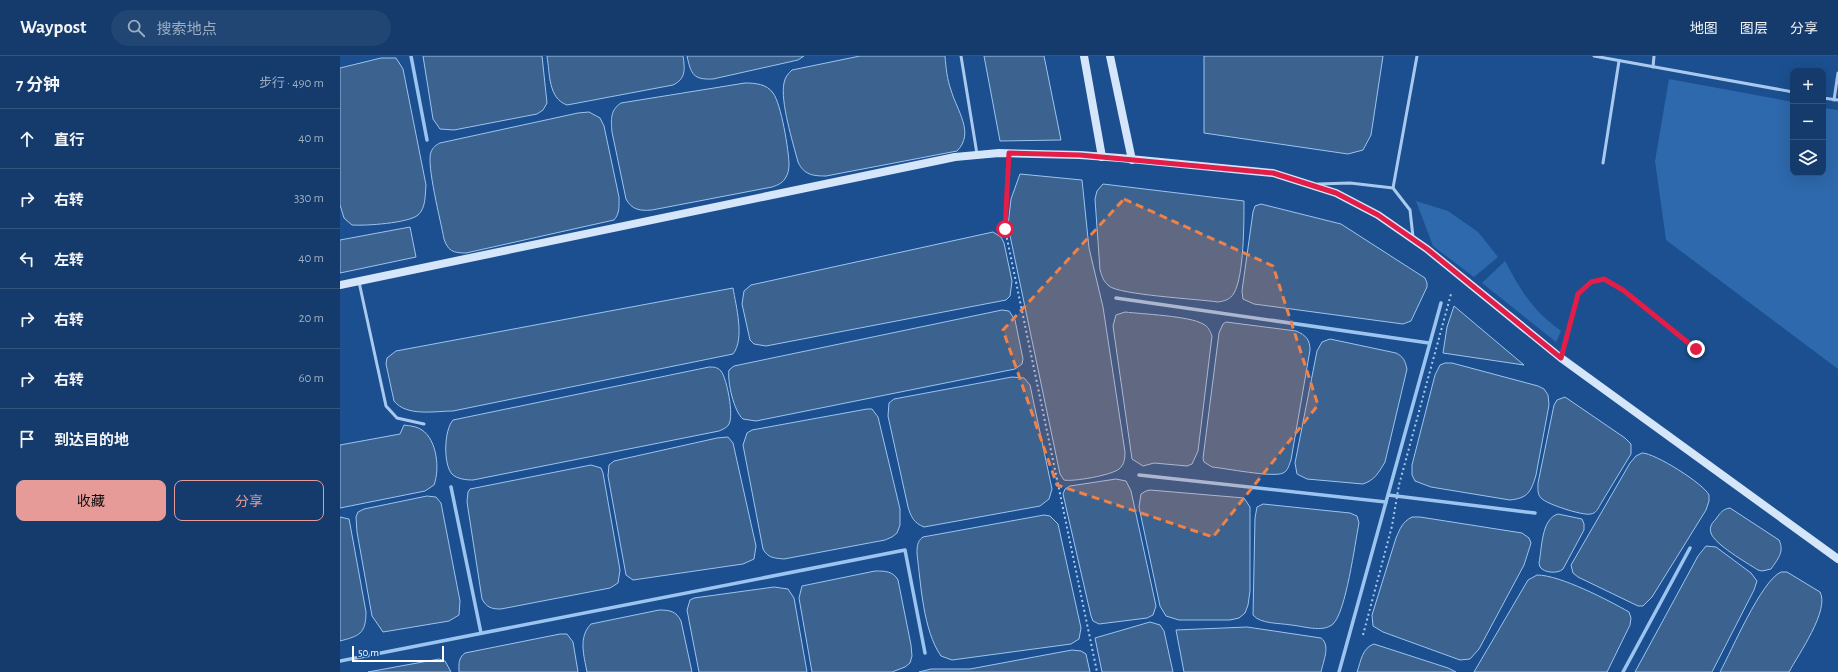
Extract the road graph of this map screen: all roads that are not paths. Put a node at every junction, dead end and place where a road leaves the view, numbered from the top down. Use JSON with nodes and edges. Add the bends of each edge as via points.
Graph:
{"nodes":[{"id":1,"x":961,"y":56,"type":"edge"},
{"id":2,"x":1084,"y":56,"type":"edge"},
{"id":3,"x":1110,"y":56,"type":"edge"},
{"id":4,"x":1417,"y":56,"type":"edge"},
{"id":5,"x":1594,"y":56,"type":"edge"},
{"id":6,"x":1654,"y":56,"type":"edge"},
{"id":7,"x":1610,"y":57,"type":"edge"},
{"id":8,"x":1619,"y":61,"type":"junction"},
{"id":9,"x":1653,"y":67,"type":"junction"},
{"id":10,"x":1838,"y":73,"type":"edge"},
{"id":11,"x":1790,"y":91,"type":"edge"},
{"id":12,"x":1826,"y":99,"type":"edge"},
{"id":13,"x":1834,"y":100,"type":"junction"},
{"id":14,"x":1838,"y":100,"type":"edge"},
{"id":15,"x":977,"y":155,"type":"junction"},
{"id":16,"x":1102,"y":157,"type":"junction"},
{"id":17,"x":1132,"y":160,"type":"junction"},
{"id":18,"x":1603,"y":163,"type":"dead end"},
{"id":19,"x":1310,"y":185,"type":"junction"},
{"id":20,"x":1393,"y":188,"type":"junction"},
{"id":21,"x":1413,"y":239,"type":"junction"},
{"id":22,"x":358,"y":281,"type":"junction"},
{"id":23,"x":340,"y":285,"type":"edge"},
{"id":24,"x":1696,"y":349,"type":"dead end"},
{"id":25,"x":1561,"y":358,"type":"junction"},
{"id":26,"x":424,"y":424,"type":"dead end"},
{"id":27,"x":1838,"y":559,"type":"edge"}],
"edges":[{"from":1,"to":15,"type":"lane"},
{"from":2,"to":16,"type":"street"},
{"from":3,"to":17,"type":"street"},
{"from":4,"to":20,"type":"lane"},
{"from":5,"to":7,"type":"lane"},
{"from":6,"to":9,"type":"lane"},
{"from":7,"to":8,"type":"lane"},
{"from":8,"to":9,"type":"lane"},
{"from":8,"to":18,"type":"lane"},
{"from":9,"to":11,"type":"lane"},
{"from":10,"to":13,"type":"lane"},
{"from":12,"to":13,"type":"lane"},
{"from":13,"to":14,"type":"lane"},
{"from":15,"to":16,"type":"street","via":[[1009,153]]},
{"from":15,"to":22,"type":"street","via":[[955,157]]},
{"from":16,"to":17,"type":"street"},
{"from":17,"to":19,"type":"street","via":[[1273,173]]},
{"from":19,"to":20,"type":"lane","via":[[1350,183]]},
{"from":19,"to":21,"type":"street","via":[[1336,193],[1378,215]]},
{"from":20,"to":21,"type":"lane","via":[[1410,210]]},
{"from":21,"to":25,"type":"street"},
{"from":22,"to":23,"type":"street"},
{"from":22,"to":26,"type":"lane","via":[[386,406],[397,418]]},
{"from":24,"to":25,"type":"lane","via":[[1623,290],[1604,279],[1591,282],[1578,294]]},
{"from":25,"to":27,"type":"street"}]}
